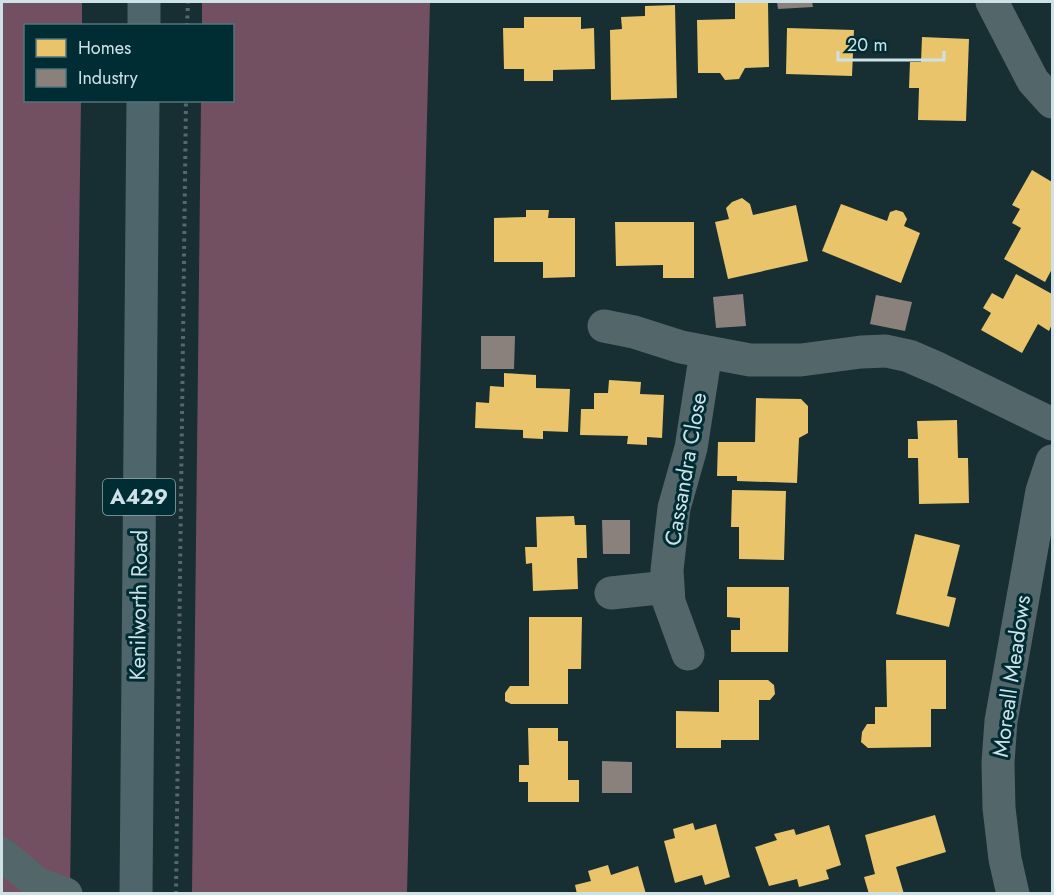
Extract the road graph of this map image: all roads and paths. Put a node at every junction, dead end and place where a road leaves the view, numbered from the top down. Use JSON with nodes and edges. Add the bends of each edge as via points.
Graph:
{"nodes":[{"id":1,"x":144,"y":2,"type":"edge"},
{"id":2,"x":188,"y":2,"type":"edge"},
{"id":3,"x":992,"y":2,"type":"edge"},
{"id":4,"x":144,"y":24,"type":"edge"},
{"id":5,"x":188,"y":24,"type":"edge"},
{"id":6,"x":143,"y":102,"type":"edge"},
{"id":7,"x":186,"y":102,"type":"edge"},
{"id":8,"x":1053,"y":102,"type":"edge"},
{"id":9,"x":604,"y":326,"type":"dead end"},
{"id":10,"x":706,"y":352,"type":"junction"},
{"id":11,"x":1053,"y":424,"type":"edge"},
{"id":12,"x":1053,"y":461,"type":"edge"},
{"id":13,"x":668,"y":587,"type":"junction"},
{"id":14,"x":611,"y":593,"type":"dead end"},
{"id":15,"x":688,"y":654,"type":"dead end"},
{"id":16,"x":2,"y":854,"type":"edge"},
{"id":17,"x":66,"y":894,"type":"edge"},
{"id":18,"x":136,"y":894,"type":"edge"},
{"id":19,"x":176,"y":894,"type":"edge"},
{"id":20,"x":1013,"y":894,"type":"edge"}],
"edges":[{"from":1,"to":4,"type":"main road"},
{"from":2,"to":5,"type":"path"},
{"from":3,"to":8,"type":"street","via":[[1033,81]]},
{"from":6,"to":18,"type":"main road","name":"Kenilworth Road","number":"A429"},
{"from":7,"to":19,"type":"path"},
{"from":9,"to":10,"type":"street"},
{"from":10,"to":11,"type":"street","via":[[775,361],[886,351],[939,369]]},
{"from":10,"to":13,"type":"street","name":"Cassandra Close","via":[[691,448],[674,508]]},
{"from":12,"to":20,"type":"street","name":"Moreall Meadows","via":[[1041,491],[1001,721],[999,808]]},
{"from":13,"to":14,"type":"street"},
{"from":13,"to":15,"type":"street","name":"Cassandra Close","via":[[675,621]]},
{"from":16,"to":17,"type":"street","via":[[38,884]]}]}
